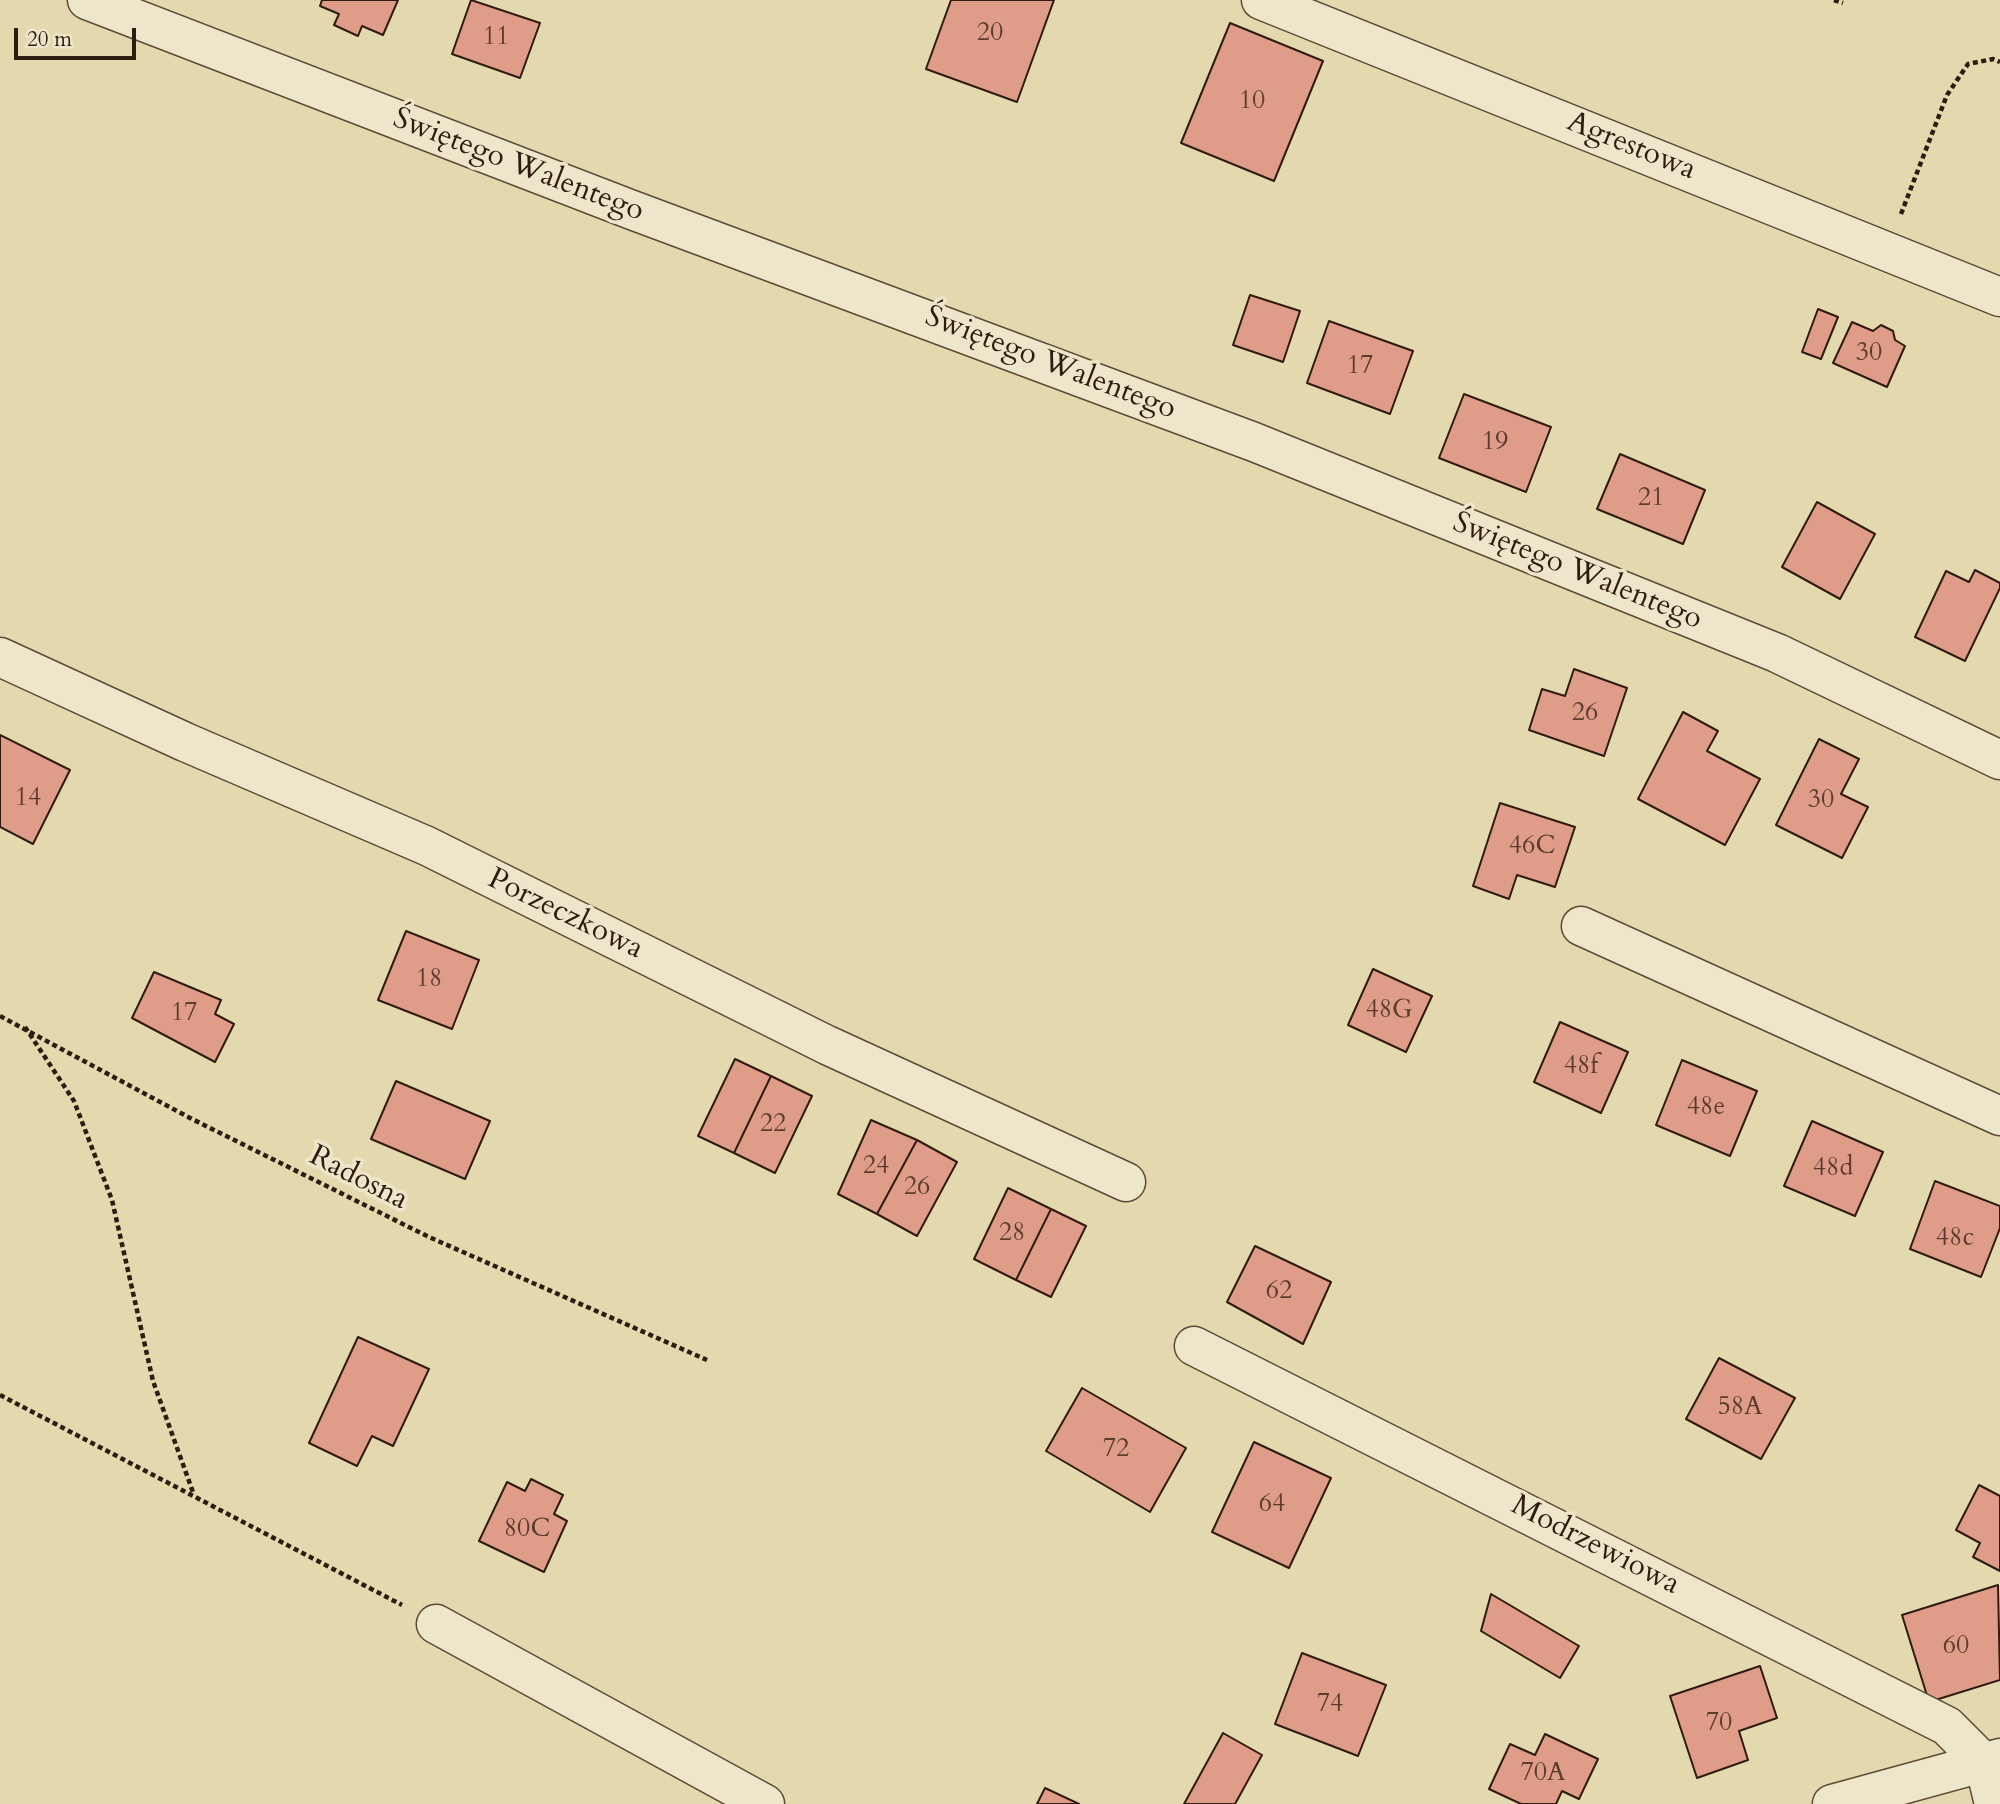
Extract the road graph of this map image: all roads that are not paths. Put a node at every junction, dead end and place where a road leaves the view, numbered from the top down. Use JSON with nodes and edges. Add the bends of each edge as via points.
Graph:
{"nodes":[{"id":1,"x":87,"y":0,"type":"edge"},
{"id":2,"x":1261,"y":0,"type":"edge"},
{"id":3,"x":2000,"y":296,"type":"edge"},
{"id":4,"x":0,"y":657,"type":"edge"},
{"id":5,"x":2000,"y":760,"type":"edge"},
{"id":6,"x":1581,"y":926,"type":"dead end"},
{"id":7,"x":2000,"y":1116,"type":"edge"},
{"id":8,"x":1126,"y":1182,"type":"dead end"},
{"id":9,"x":1194,"y":1346,"type":"dead end"},
{"id":10,"x":436,"y":1624,"type":"road end"},
{"id":11,"x":1992,"y":1760,"type":"edge"},
{"id":12,"x":765,"y":1804,"type":"edge"},
{"id":13,"x":1832,"y":1804,"type":"edge"},
{"id":14,"x":1994,"y":1804,"type":"edge"}],
"edges":[{"from":1,"to":5,"type":"street","name":"Świętego Walentego","via":[[1254,442],[1777,653]]},
{"from":2,"to":3,"type":"street","name":"Agrestowa"},
{"from":4,"to":8,"type":"street","name":"Porzeczkowa","via":[[426,846],[827,1045]]},
{"from":6,"to":7,"type":"street"},
{"from":9,"to":11,"type":"street","name":"Modrzewiowa","via":[[1947,1726]]},
{"from":10,"to":12,"type":"street"},
{"from":11,"to":13,"type":"street"},
{"from":11,"to":14,"type":"street"}]}
